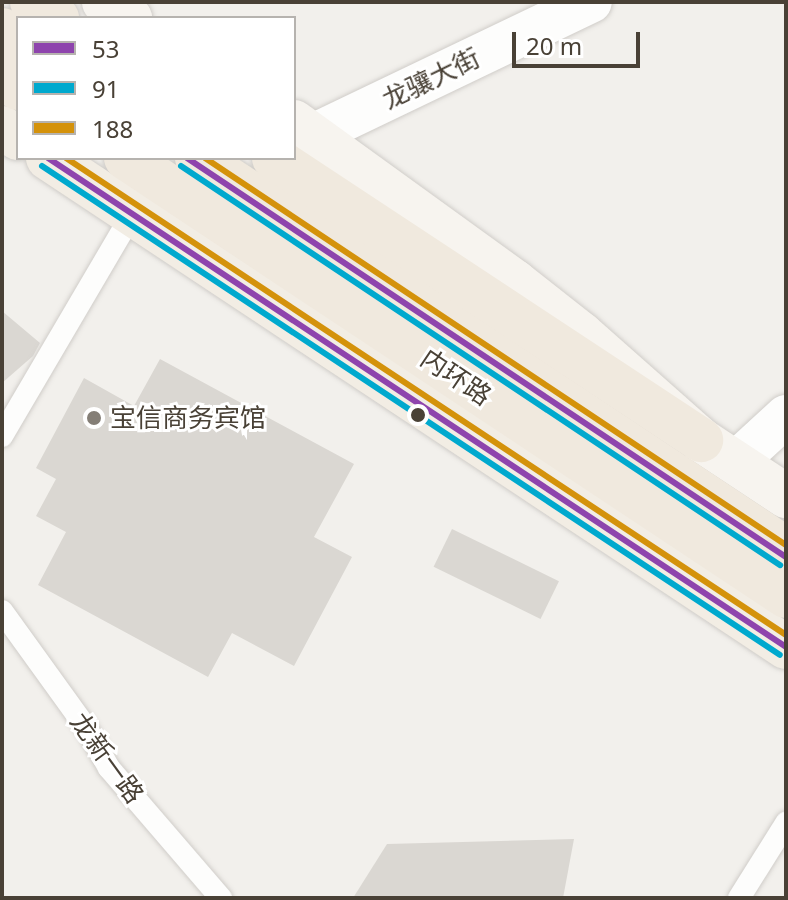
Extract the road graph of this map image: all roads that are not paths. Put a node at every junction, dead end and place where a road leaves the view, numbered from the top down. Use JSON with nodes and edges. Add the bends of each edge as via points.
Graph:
{"nodes":[{"id":1,"x":32,"y":2,"type":"edge"},
{"id":2,"x":104,"y":2,"type":"edge"},
{"id":3,"x":591,"y":2,"type":"edge"},
{"id":4,"x":54,"y":16,"type":"edge"},
{"id":5,"x":127,"y":16,"type":"edge"},
{"id":6,"x":304,"y":128,"type":"edge"},
{"id":7,"x":51,"y":160,"type":"edge"},
{"id":8,"x":129,"y":160,"type":"edge"},
{"id":9,"x":190,"y":160,"type":"edge"},
{"id":10,"x":200,"y":160,"type":"edge"},
{"id":11,"x":277,"y":160,"type":"edge"},
{"id":12,"x":132,"y":214,"type":"junction"},
{"id":13,"x":10,"y":412,"type":"edge"},
{"id":14,"x":786,"y":416,"type":"edge"},
{"id":15,"x":2,"y":436,"type":"edge"},
{"id":16,"x":719,"y":451,"type":"junction"},
{"id":17,"x":786,"y":496,"type":"edge"},
{"id":18,"x":786,"y":537,"type":"edge"},
{"id":19,"x":786,"y":549,"type":"edge"},
{"id":20,"x":786,"y":557,"type":"edge"},
{"id":21,"x":786,"y":596,"type":"edge"},
{"id":22,"x":2,"y":611,"type":"edge"},
{"id":23,"x":786,"y":647,"type":"edge"},
{"id":24,"x":786,"y":823,"type":"edge"},
{"id":25,"x":221,"y":898,"type":"edge"},
{"id":26,"x":739,"y":898,"type":"edge"}],
"edges":[{"from":1,"to":4,"type":"highway"},
{"from":2,"to":5,"type":"main road"},
{"from":3,"to":6,"type":"street","name":"龙骧大街"},
{"from":6,"to":16,"type":"main road","via":[[526,291]]},
{"from":7,"to":12,"type":"main road"},
{"from":8,"to":21,"type":"highway","name":"内环路"},
{"from":9,"to":20,"type":"main road"},
{"from":10,"to":19,"type":"highway","name":"内环路"},
{"from":11,"to":16,"type":"highway"},
{"from":12,"to":13,"type":"lane"},
{"from":12,"to":23,"type":"main road"},
{"from":13,"to":15,"type":"lane"},
{"from":14,"to":16,"type":"street"},
{"from":16,"to":17,"type":"main road"},
{"from":16,"to":18,"type":"main road"},
{"from":22,"to":25,"type":"lane","name":"龙新一路","via":[[109,768]]},
{"from":24,"to":26,"type":"lane"}]}
